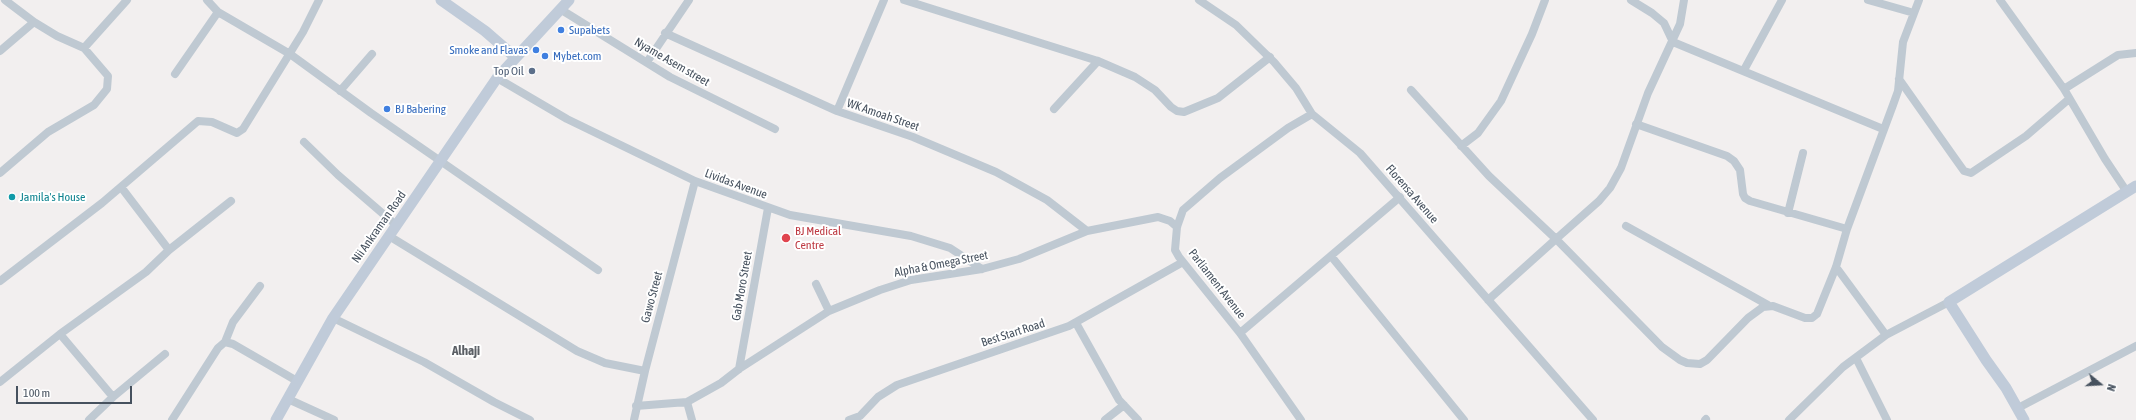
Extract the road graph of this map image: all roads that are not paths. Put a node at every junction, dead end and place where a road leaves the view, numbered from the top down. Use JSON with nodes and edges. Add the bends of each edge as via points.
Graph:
{"nodes":[{"id":1,"x":127,"y":0,"type":"edge"},
{"id":2,"x":207,"y":0,"type":"edge"},
{"id":3,"x":319,"y":0,"type":"edge"},
{"id":4,"x":441,"y":0,"type":"edge"},
{"id":5,"x":569,"y":0,"type":"edge"},
{"id":6,"x":689,"y":0,"type":"edge"},
{"id":7,"x":884,"y":0,"type":"edge"},
{"id":8,"x":904,"y":0,"type":"edge"},
{"id":9,"x":1199,"y":0,"type":"edge"},
{"id":10,"x":1544,"y":0,"type":"edge"},
{"id":11,"x":1632,"y":0,"type":"edge"},
{"id":12,"x":1684,"y":0,"type":"edge"},
{"id":13,"x":1782,"y":0,"type":"edge"},
{"id":14,"x":1868,"y":0,"type":"edge"},
{"id":15,"x":1919,"y":0,"type":"edge"},
{"id":16,"x":2000,"y":0,"type":"edge"},
{"id":17,"x":9,"y":1,"type":"edge"},
{"id":18,"x":560,"y":9,"type":"junction"},
{"id":19,"x":218,"y":12,"type":"junction"},
{"id":20,"x":1914,"y":13,"type":"junction"},
{"id":21,"x":34,"y":22,"type":"junction"},
{"id":22,"x":665,"y":33,"type":"junction"},
{"id":23,"x":1673,"y":42,"type":"junction"},
{"id":24,"x":84,"y":48,"type":"junction"},
{"id":25,"x":0,"y":51,"type":"edge"},
{"id":26,"x":2136,"y":53,"type":"edge"},
{"id":27,"x":290,"y":54,"type":"junction"},
{"id":28,"x":372,"y":54,"type":"dead end"},
{"id":29,"x":515,"y":57,"type":"junction"},
{"id":30,"x":1270,"y":57,"type":"junction"},
{"id":31,"x":1098,"y":61,"type":"junction"},
{"id":32,"x":647,"y":62,"type":"junction"},
{"id":33,"x":1744,"y":70,"type":"junction"},
{"id":34,"x":175,"y":74,"type":"dead end"},
{"id":35,"x":497,"y":78,"type":"junction"},
{"id":36,"x":1899,"y":79,"type":"junction"},
{"id":37,"x":2064,"y":89,"type":"junction"},
{"id":38,"x":1412,"y":90,"type":"dead end"},
{"id":39,"x":340,"y":91,"type":"junction"},
{"id":40,"x":2069,"y":99,"type":"junction"},
{"id":41,"x":1054,"y":108,"type":"dead end"},
{"id":42,"x":836,"y":111,"type":"junction"},
{"id":43,"x":1312,"y":114,"type":"junction"},
{"id":44,"x":1636,"y":124,"type":"junction"},
{"id":45,"x":775,"y":129,"type":"dead end"},
{"id":46,"x":1883,"y":129,"type":"junction"},
{"id":47,"x":304,"y":142,"type":"dead end"},
{"id":48,"x":1461,"y":146,"type":"junction"},
{"id":49,"x":1803,"y":153,"type":"dead end"},
{"id":50,"x":441,"y":160,"type":"junction"},
{"id":51,"x":0,"y":173,"type":"edge"},
{"id":52,"x":695,"y":181,"type":"junction"},
{"id":53,"x":121,"y":187,"type":"junction"},
{"id":54,"x":2131,"y":189,"type":"edge"},
{"id":55,"x":1400,"y":198,"type":"junction"},
{"id":56,"x":231,"y":202,"type":"dead end"},
{"id":57,"x":768,"y":208,"type":"junction"},
{"id":58,"x":1788,"y":213,"type":"junction"},
{"id":59,"x":396,"y":225,"type":"junction"},
{"id":60,"x":1626,"y":226,"type":"dead end"},
{"id":61,"x":1177,"y":227,"type":"junction"},
{"id":62,"x":1847,"y":229,"type":"junction"},
{"id":63,"x":1087,"y":231,"type":"junction"},
{"id":64,"x":389,"y":236,"type":"junction"},
{"id":65,"x":1556,"y":239,"type":"junction"},
{"id":66,"x":169,"y":250,"type":"junction"},
{"id":67,"x":1331,"y":256,"type":"junction"},
{"id":68,"x":1183,"y":262,"type":"junction"},
{"id":69,"x":1836,"y":267,"type":"junction"},
{"id":70,"x":982,"y":269,"type":"junction"},
{"id":71,"x":598,"y":270,"type":"dead end"},
{"id":72,"x":0,"y":281,"type":"edge"},
{"id":73,"x":816,"y":284,"type":"dead end"},
{"id":74,"x":260,"y":286,"type":"dead end"},
{"id":75,"x":1488,"y":300,"type":"junction"},
{"id":76,"x":1949,"y":302,"type":"junction"},
{"id":77,"x":1768,"y":305,"type":"junction"},
{"id":78,"x":829,"y":311,"type":"junction"},
{"id":79,"x":333,"y":318,"type":"junction"},
{"id":80,"x":1076,"y":323,"type":"junction"},
{"id":81,"x":1240,"y":333,"type":"junction"},
{"id":82,"x":60,"y":334,"type":"junction"},
{"id":83,"x":1886,"y":335,"type":"junction"},
{"id":84,"x":225,"y":342,"type":"junction"},
{"id":85,"x":2136,"y":346,"type":"edge"},
{"id":86,"x":165,"y":354,"type":"dead end"},
{"id":87,"x":1856,"y":358,"type":"junction"},
{"id":88,"x":739,"y":369,"type":"junction"},
{"id":89,"x":645,"y":371,"type":"junction"},
{"id":90,"x":297,"y":381,"type":"junction"},
{"id":91,"x":0,"y":382,"type":"edge"},
{"id":92,"x":113,"y":397,"type":"junction"},
{"id":93,"x":288,"y":399,"type":"junction"},
{"id":94,"x":687,"y":402,"type":"junction"},
{"id":95,"x":1124,"y":405,"type":"junction"},
{"id":96,"x":636,"y":406,"type":"junction"},
{"id":97,"x":2018,"y":408,"type":"junction"},
{"id":98,"x":861,"y":418,"type":"edge"},
{"id":99,"x":89,"y":420,"type":"edge"},
{"id":100,"x":172,"y":420,"type":"edge"},
{"id":101,"x":276,"y":420,"type":"edge"},
{"id":102,"x":334,"y":420,"type":"edge"},
{"id":103,"x":530,"y":420,"type":"edge"},
{"id":104,"x":634,"y":420,"type":"edge"},
{"id":105,"x":692,"y":420,"type":"edge"},
{"id":106,"x":849,"y":420,"type":"edge"},
{"id":107,"x":1105,"y":420,"type":"edge"},
{"id":108,"x":1138,"y":420,"type":"edge"},
{"id":109,"x":1301,"y":420,"type":"edge"},
{"id":110,"x":1464,"y":420,"type":"edge"},
{"id":111,"x":1593,"y":420,"type":"edge"},
{"id":112,"x":1789,"y":420,"type":"edge"},
{"id":113,"x":1887,"y":420,"type":"edge"},
{"id":114,"x":2024,"y":420,"type":"edge"}],
"edges":[{"from":1,"to":24,"type":"street"},
{"from":2,"to":19,"type":"street"},
{"from":3,"to":27,"type":"street"},
{"from":4,"to":29,"type":"street"},
{"from":5,"to":18,"type":"street","name":"Nii Ankraman Road"},
{"from":6,"to":22,"type":"street"},
{"from":7,"to":42,"type":"street"},
{"from":8,"to":31,"type":"street"},
{"from":9,"to":30,"type":"street","name":"Florensa Avenue","via":[[1236,25]]},
{"from":10,"to":48,"type":"street","via":[[1532,34],[1501,101],[1478,133]]},
{"from":11,"to":23,"type":"street","via":[[1664,23]]},
{"from":12,"to":23,"type":"street","via":[[1680,24]]},
{"from":13,"to":33,"type":"street"},
{"from":14,"to":20,"type":"street"},
{"from":15,"to":20,"type":"street"},
{"from":16,"to":37,"type":"street"},
{"from":17,"to":21,"type":"street"},
{"from":18,"to":29,"type":"street","name":"Nii Ankraman Road"},
{"from":18,"to":32,"type":"street","name":"Nyame Asem street"},
{"from":19,"to":27,"type":"street"},
{"from":19,"to":34,"type":"street"},
{"from":20,"to":36,"type":"street","via":[[1903,42]]},
{"from":21,"to":24,"type":"street"},
{"from":21,"to":25,"type":"street"},
{"from":22,"to":32,"type":"street"},
{"from":22,"to":42,"type":"street","name":"WK Amoah Street"},
{"from":23,"to":33,"type":"street"},
{"from":23,"to":44,"type":"street"},
{"from":24,"to":51,"type":"street","via":[[108,76],[107,89],[94,105],[48,132]]},
{"from":26,"to":37,"type":"street","via":[[2118,55]]},
{"from":27,"to":39,"type":"street"},
{"from":27,"to":53,"type":"street","via":[[243,129],[237,133],[212,122],[198,121]]},
{"from":28,"to":39,"type":"street"},
{"from":29,"to":35,"type":"street","name":"Nii Ankraman Road"},
{"from":30,"to":31,"type":"street","via":[[1218,98],[1184,112],[1171,107],[1154,90],[1135,77]]},
{"from":30,"to":43,"type":"street","name":"Florensa Avenue","via":[[1296,88]]},
{"from":31,"to":41,"type":"street"},
{"from":32,"to":45,"type":"street","name":"Nyame Asem street","via":[[695,91]]},
{"from":33,"to":46,"type":"street"},
{"from":35,"to":50,"type":"street","name":"Nii Ankraman Road"},
{"from":35,"to":52,"type":"street","name":"Lividas Avenue","via":[[567,119]]},
{"from":36,"to":40,"type":"street","via":[[1964,171],[1970,173],[2026,136]]},
{"from":36,"to":46,"type":"street","via":[[1898,91]]},
{"from":37,"to":40,"type":"street"},
{"from":38,"to":48,"type":"street"},
{"from":39,"to":50,"type":"street"},
{"from":40,"to":54,"type":"street"},
{"from":42,"to":63,"type":"street","name":"WK Amoah Street","via":[[913,137],[996,172],[1047,200]]},
{"from":43,"to":55,"type":"street","name":"Florensa Avenue","via":[[1360,153]]},
{"from":43,"to":61,"type":"street","name":"Parliament Avenue","via":[[1288,128],[1220,178],[1183,210]]},
{"from":44,"to":58,"type":"street","via":[[1727,156],[1738,164],[1745,198],[1756,204]]},
{"from":44,"to":65,"type":"street","via":[[1621,168],[1610,188],[1584,216]]},
{"from":46,"to":62,"type":"street"},
{"from":47,"to":59,"type":"street"},
{"from":48,"to":65,"type":"street"},
{"from":49,"to":58,"type":"street"},
{"from":50,"to":59,"type":"street","name":"Nii Ankraman Road"},
{"from":50,"to":71,"type":"street"},
{"from":52,"to":57,"type":"street","name":"Lividas Avenue"},
{"from":52,"to":89,"type":"street","name":"Gawo Street"},
{"from":53,"to":66,"type":"street"},
{"from":53,"to":72,"type":"street"},
{"from":54,"to":76,"type":"street"},
{"from":55,"to":67,"type":"street"},
{"from":55,"to":75,"type":"street","name":"Florensa Avenue"},
{"from":56,"to":66,"type":"street"},
{"from":57,"to":70,"type":"street","name":"Lividas Avenue","via":[[790,215],[911,236],[950,248]]},
{"from":57,"to":88,"type":"street","name":"Gab Moro Street"},
{"from":58,"to":62,"type":"street"},
{"from":59,"to":64,"type":"street","name":"Nii Ankraman Road"},
{"from":60,"to":77,"type":"street"},
{"from":61,"to":63,"type":"street","name":"Alpha & Omega Street","via":[[1170,221],[1158,217]]},
{"from":61,"to":68,"type":"street","name":"Parliament Avenue","via":[[1175,250]]},
{"from":62,"to":69,"type":"street"},
{"from":63,"to":70,"type":"street","name":"Alpha & Omega Street","via":[[1019,259]]},
{"from":64,"to":79,"type":"street","name":"Nii Ankraman Road"},
{"from":64,"to":89,"type":"street","via":[[576,350],[604,363]]},
{"from":65,"to":75,"type":"street"},
{"from":65,"to":77,"type":"street","via":[[1657,342],[1672,355],[1687,363],[1700,364],[1707,360],[1748,318]]},
{"from":66,"to":82,"type":"street","via":[[136,279]]},
{"from":67,"to":81,"type":"street"},
{"from":67,"to":110,"type":"street"},
{"from":68,"to":80,"type":"street","name":"Best Start Road"},
{"from":68,"to":81,"type":"street","name":"Parliament Avenue"},
{"from":69,"to":77,"type":"street","via":[[1817,314],[1812,318]]},
{"from":69,"to":83,"type":"street"},
{"from":70,"to":78,"type":"street","name":"Alpha & Omega Street","via":[[911,280]]},
{"from":73,"to":78,"type":"street"},
{"from":74,"to":84,"type":"street","via":[[233,322]]},
{"from":75,"to":111,"type":"street","name":"Florensa Avenue"},
{"from":76,"to":83,"type":"street"},
{"from":76,"to":97,"type":"street"},
{"from":78,"to":88,"type":"street","name":"Alpha & Omega Street"},
{"from":79,"to":90,"type":"street","name":"Nii Ankraman Road"},
{"from":79,"to":103,"type":"street","via":[[424,362]]},
{"from":80,"to":95,"type":"street"},
{"from":80,"to":98,"type":"street","name":"Best Start Road","via":[[897,385],[878,397]]},
{"from":81,"to":109,"type":"street","name":"Parliament Avenue"},
{"from":82,"to":91,"type":"street"},
{"from":82,"to":92,"type":"street"},
{"from":83,"to":87,"type":"street"},
{"from":84,"to":90,"type":"street"},
{"from":84,"to":100,"type":"street","via":[[218,348]]},
{"from":85,"to":97,"type":"street"},
{"from":86,"to":92,"type":"street"},
{"from":87,"to":112,"type":"street","via":[[1843,367]]},
{"from":87,"to":113,"type":"street"},
{"from":88,"to":94,"type":"street","name":"Alpha & Omega Street","via":[[721,383]]},
{"from":89,"to":96,"type":"street","name":"Gawo Street"},
{"from":90,"to":93,"type":"street","name":"Nii Ankraman Road"},
{"from":92,"to":99,"type":"street"},
{"from":93,"to":101,"type":"street","name":"Nii Ankraman Road"},
{"from":93,"to":102,"type":"street"},
{"from":94,"to":96,"type":"street","name":"Alpha & Omega Street"},
{"from":94,"to":105,"type":"street"},
{"from":95,"to":107,"type":"street"},
{"from":95,"to":108,"type":"street"},
{"from":96,"to":104,"type":"street","name":"Gawo Street"},
{"from":97,"to":114,"type":"street"},
{"from":98,"to":106,"type":"street","name":"Best Start Road"}]}
